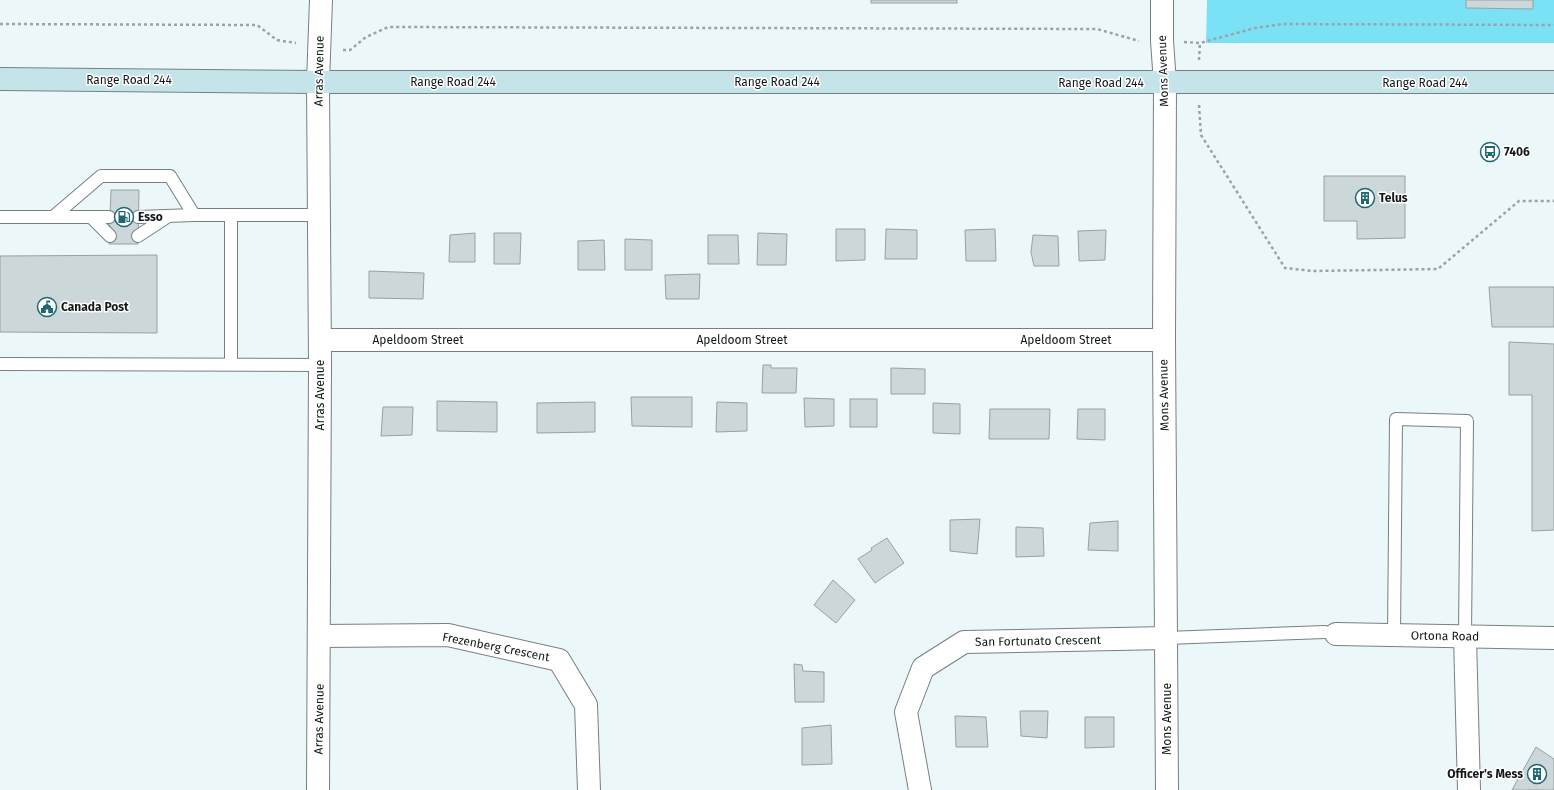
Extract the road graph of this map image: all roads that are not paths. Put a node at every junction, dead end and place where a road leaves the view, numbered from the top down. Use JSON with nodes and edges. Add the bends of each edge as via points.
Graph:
{"nodes":[{"id":1,"x":321,"y":0,"type":"edge"},
{"id":2,"x":1162,"y":0,"type":"edge"},
{"id":3,"x":0,"y":79,"type":"edge"},
{"id":4,"x":318,"y":82,"type":"junction"},
{"id":5,"x":1554,"y":82,"type":"edge"},
{"id":6,"x":1165,"y":83,"type":"junction"},
{"id":7,"x":194,"y":215,"type":"junction"},
{"id":8,"x":231,"y":215,"type":"junction"},
{"id":9,"x":319,"y":215,"type":"junction"},
{"id":10,"x":168,"y":216,"type":"junction"},
{"id":11,"x":0,"y":217,"type":"edge"},
{"id":12,"x":53,"y":217,"type":"junction"},
{"id":13,"x":91,"y":217,"type":"junction"},
{"id":14,"x":109,"y":217,"type":"dead end"},
{"id":15,"x":138,"y":217,"type":"dead end"},
{"id":16,"x":110,"y":236,"type":"dead end"},
{"id":17,"x":138,"y":236,"type":"dead end"},
{"id":18,"x":320,"y":340,"type":"junction"},
{"id":19,"x":1164,"y":340,"type":"junction"},
{"id":20,"x":0,"y":364,"type":"edge"},
{"id":21,"x":231,"y":364,"type":"junction"},
{"id":22,"x":320,"y":365,"type":"junction"},
{"id":23,"x":1330,"y":633,"type":"joint"},
{"id":24,"x":1394,"y":635,"type":"junction"},
{"id":25,"x":320,"y":636,"type":"junction"},
{"id":26,"x":1465,"y":636,"type":"junction"},
{"id":27,"x":1167,"y":638,"type":"junction"},
{"id":28,"x":1554,"y":638,"type":"edge"},
{"id":29,"x":318,"y":790,"type":"edge"},
{"id":30,"x":589,"y":790,"type":"edge"},
{"id":31,"x":920,"y":790,"type":"edge"},
{"id":32,"x":1167,"y":790,"type":"edge"},
{"id":33,"x":1469,"y":790,"type":"edge"}],
"edges":[{"from":1,"to":4,"type":"street","name":"Arras Avenue"},
{"from":2,"to":6,"type":"street","name":"Mons Avenue"},
{"from":3,"to":4,"type":"street","name":"Range Road 244"},
{"from":4,"to":6,"type":"street","name":"Range Road 244"},
{"from":4,"to":9,"type":"street","name":"Arras Avenue"},
{"from":5,"to":6,"type":"street","name":"Range Road 244"},
{"from":6,"to":19,"type":"street","name":"Mons Avenue"},
{"from":7,"to":8,"type":"lane"},
{"from":7,"to":10,"type":"lane"},
{"from":7,"to":12,"type":"lane","via":[[170,176],[101,176]]},
{"from":8,"to":9,"type":"lane"},
{"from":8,"to":21,"type":"lane"},
{"from":9,"to":18,"type":"street","name":"Arras Avenue"},
{"from":10,"to":15,"type":"lane"},
{"from":10,"to":17,"type":"lane"},
{"from":11,"to":12,"type":"lane"},
{"from":12,"to":13,"type":"lane"},
{"from":13,"to":14,"type":"lane"},
{"from":13,"to":16,"type":"lane"},
{"from":18,"to":19,"type":"street","name":"Apeldoom Street"},
{"from":18,"to":22,"type":"street","name":"Arras Avenue"},
{"from":19,"to":27,"type":"street","name":"Mons Avenue"},
{"from":20,"to":21,"type":"lane"},
{"from":21,"to":22,"type":"lane"},
{"from":22,"to":25,"type":"street","name":"Arras Avenue"},
{"from":23,"to":24,"type":"street","name":"Ortona Road"},
{"from":23,"to":27,"type":"lane"},
{"from":24,"to":26,"type":"street","name":"Ortona Road"},
{"from":24,"to":26,"type":"lane","via":[[1396,419],[1467,421]]},
{"from":25,"to":29,"type":"street","name":"Arras Avenue"},
{"from":25,"to":30,"type":"street","name":"Frezenberg Crescent","via":[[448,635],[559,660],[586,705]]},
{"from":26,"to":28,"type":"street","name":"Ortona Road"},
{"from":26,"to":33,"type":"street"},
{"from":27,"to":31,"type":"street","name":"San Fortunato Crescent","via":[[964,642],[923,668],[906,712]]},
{"from":27,"to":32,"type":"street","name":"Mons Avenue"}]}
